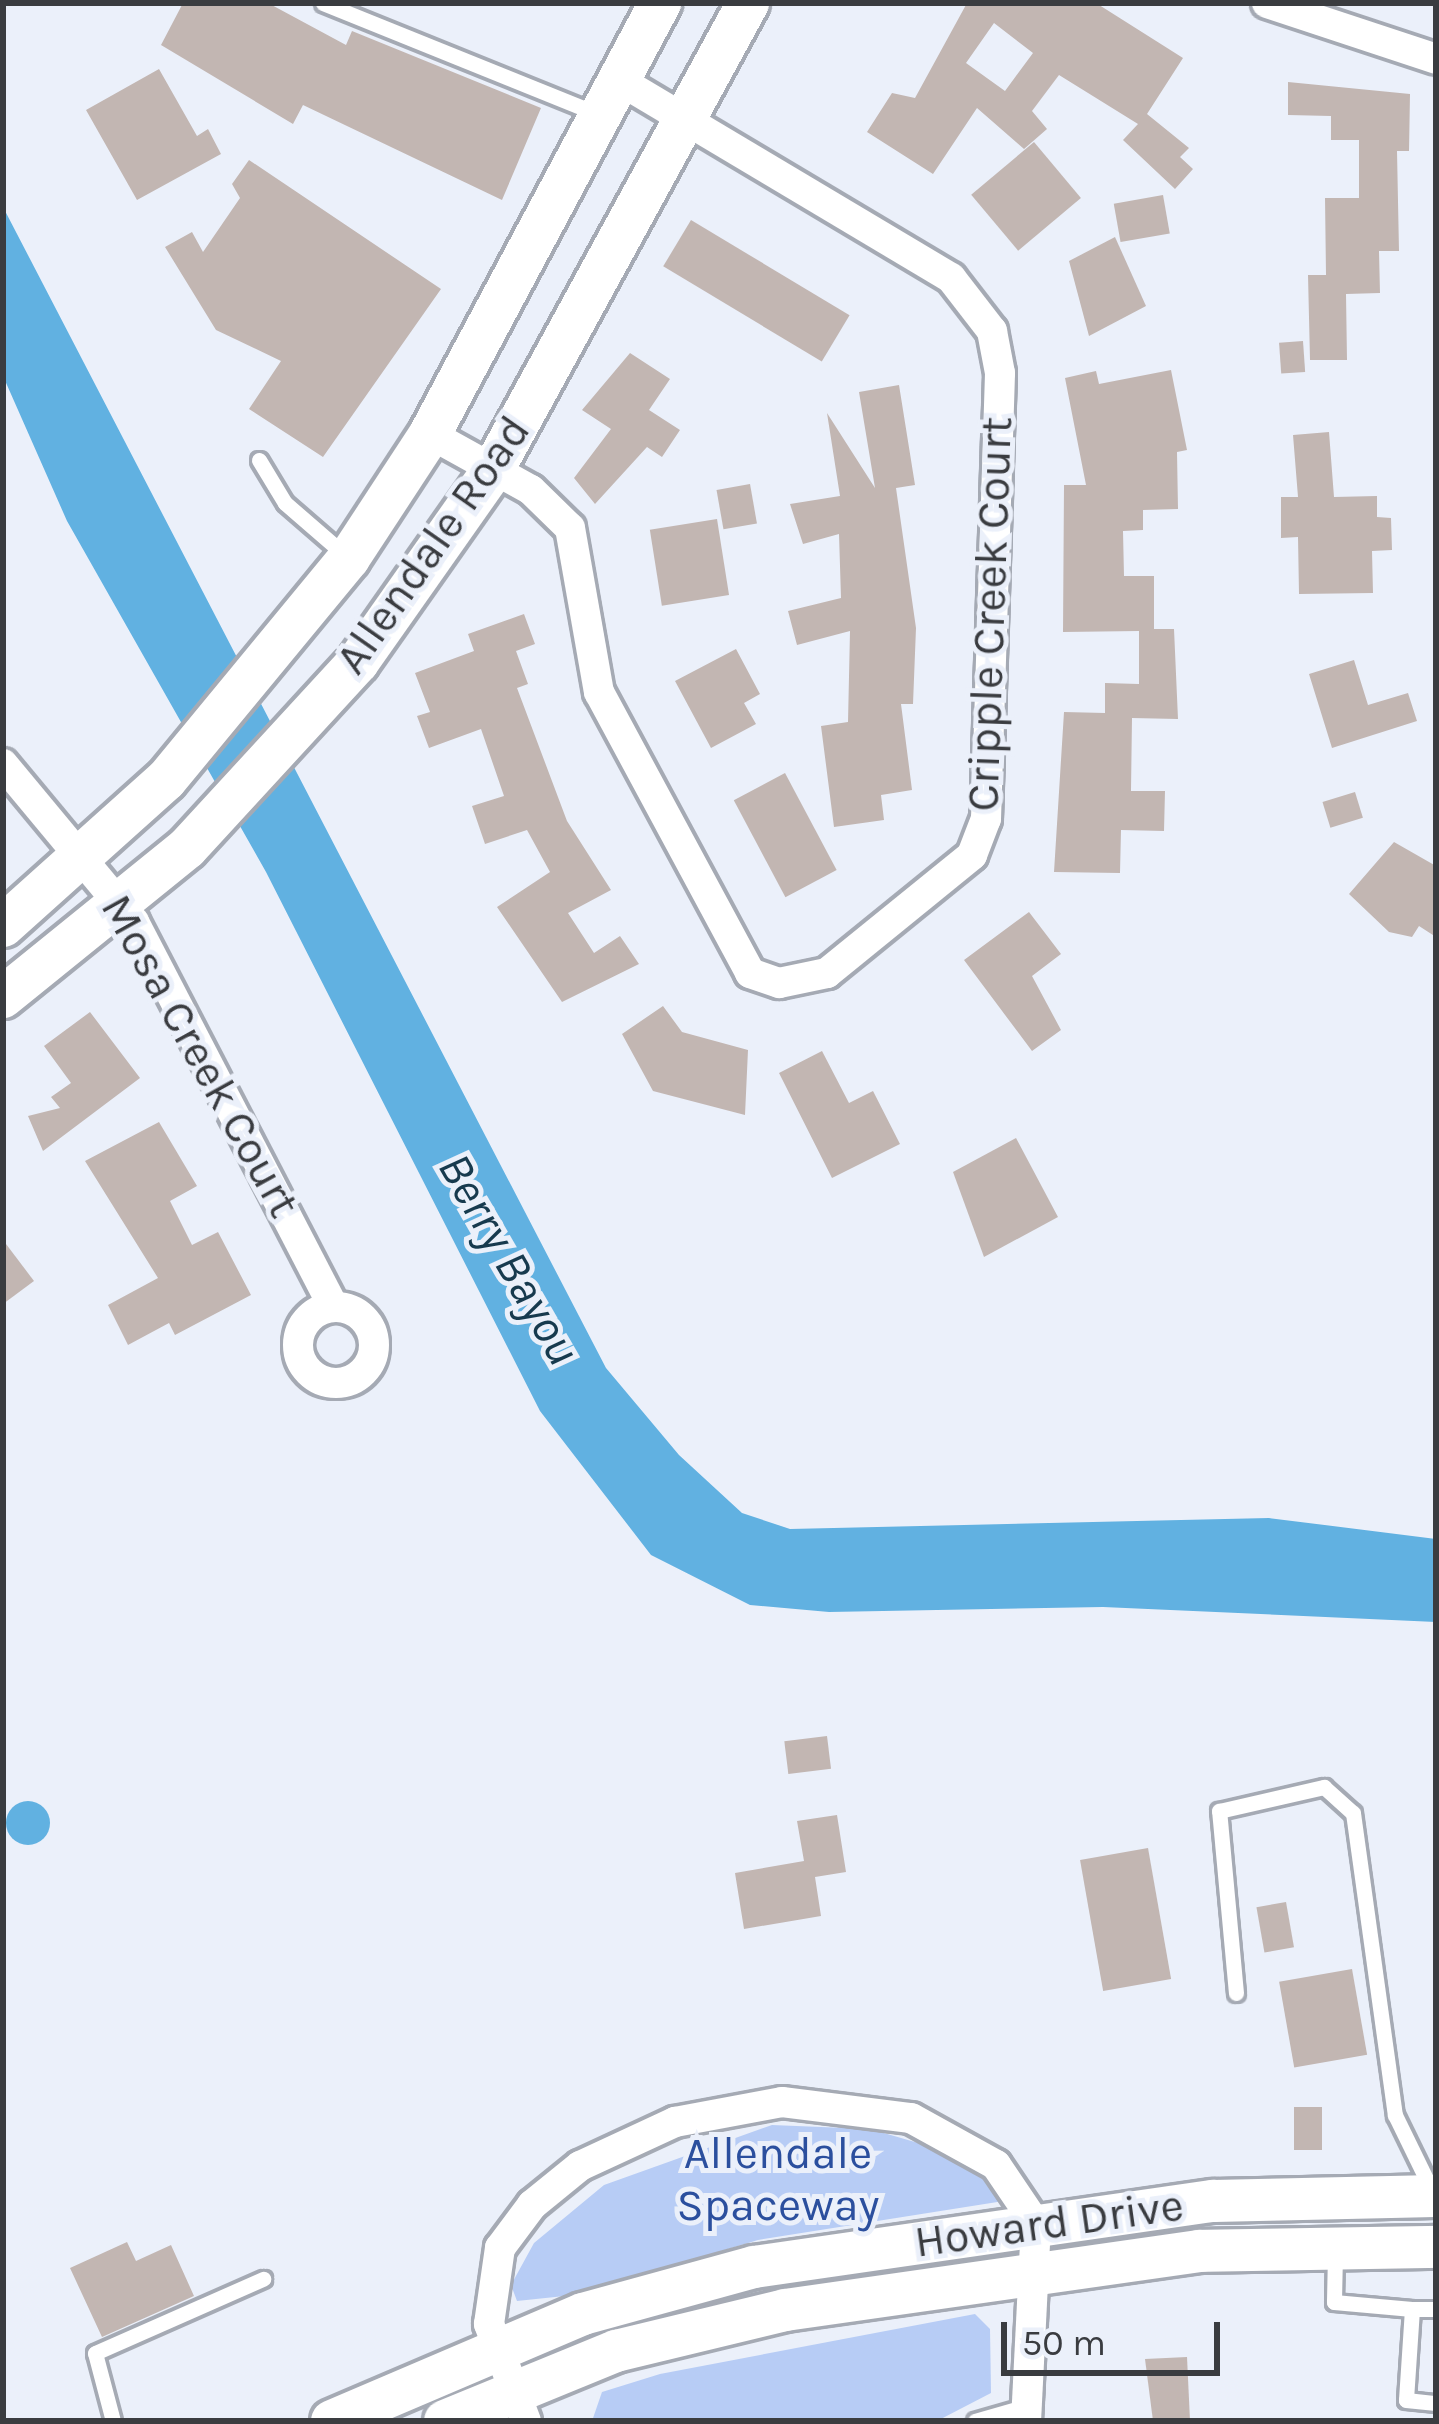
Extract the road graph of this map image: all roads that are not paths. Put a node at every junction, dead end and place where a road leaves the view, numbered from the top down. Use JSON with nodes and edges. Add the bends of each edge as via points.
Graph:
{"nodes":[{"id":1,"x":323,"y":3,"type":"edge"},
{"id":2,"x":660,"y":3,"type":"edge"},
{"id":3,"x":748,"y":3,"type":"edge"},
{"id":4,"x":1267,"y":3,"type":"edge"},
{"id":5,"x":1436,"y":59,"type":"edge"},
{"id":6,"x":612,"y":98,"type":"junction"},
{"id":7,"x":691,"y":119,"type":"junction"},
{"id":8,"x":430,"y":434,"type":"junction"},
{"id":9,"x":260,"y":460,"type":"dead end"},
{"id":10,"x":494,"y":470,"type":"junction"},
{"id":11,"x":349,"y":559,"type":"junction"},
{"id":12,"x":3,"y":764,"type":"edge"},
{"id":13,"x":84,"y":854,"type":"junction"},
{"id":14,"x":123,"y":903,"type":"junction"},
{"id":15,"x":3,"y":926,"type":"edge"},
{"id":16,"x":3,"y":997,"type":"edge"},
{"id":17,"x":333,"y":1306,"type":"dead end"},
{"id":18,"x":1235,"y":1993,"type":"dead end"},
{"id":19,"x":1435,"y":2196,"type":"edge"},
{"id":20,"x":1036,"y":2224,"type":"junction"},
{"id":21,"x":1336,"y":2244,"type":"junction"},
{"id":22,"x":1436,"y":2247,"type":"edge"},
{"id":23,"x":1032,"y":2276,"type":"junction"},
{"id":24,"x":263,"y":2279,"type":"dead end"},
{"id":25,"x":1436,"y":2308,"type":"edge"},
{"id":26,"x":1412,"y":2309,"type":"junction"},
{"id":27,"x":491,"y":2349,"type":"junction"},
{"id":28,"x":1436,"y":2403,"type":"edge"},
{"id":29,"x":519,"y":2406,"type":"edge"},
{"id":30,"x":1026,"y":2413,"type":"edge"},
{"id":31,"x":113,"y":2421,"type":"edge"},
{"id":32,"x":332,"y":2421,"type":"edge"},
{"id":33,"x":445,"y":2421,"type":"edge"},
{"id":34,"x":975,"y":2421,"type":"edge"}],
"edges":[{"from":1,"to":6,"type":"lane"},
{"from":2,"to":6,"type":"main road","name":"Allendale Road"},
{"from":3,"to":7,"type":"main road","name":"Allendale Road"},
{"from":4,"to":5,"type":"street"},
{"from":6,"to":7,"type":"street","name":"Cripple Creek Court"},
{"from":6,"to":8,"type":"main road","name":"Allendale Road"},
{"from":7,"to":10,"type":"main road","name":"Allendale Road"},
{"from":7,"to":10,"type":"street","name":"Cripple Creek Court","via":[[951,278],[992,331],[1000,374],[987,798],[972,855],[826,973],[779,983],[750,973],[598,692],[570,528]]},
{"from":8,"to":10,"type":"street","name":"Cripple Creek Court"},
{"from":8,"to":11,"type":"main road","name":"Allendale Road"},
{"from":9,"to":11,"type":"lane","via":[[285,503]]},
{"from":10,"to":14,"type":"main road","name":"Allendale Road","via":[[358,662],[188,848]]},
{"from":11,"to":13,"type":"main road","name":"Allendale Road","via":[[166,780]]},
{"from":12,"to":13,"type":"street","name":"Mosa Creek Court"},
{"from":13,"to":14,"type":"street","name":"Mosa Creek Court"},
{"from":13,"to":15,"type":"main road","name":"Allendale Road"},
{"from":14,"to":16,"type":"main road","name":"Allendale Road"},
{"from":14,"to":17,"type":"street","name":"Mosa Creek Court"},
{"from":18,"to":19,"type":"lane","via":[[1219,1811],[1324,1787],[1354,1813],[1395,2115]]},
{"from":19,"to":20,"type":"main road","name":"Howard Drive","via":[[1213,2201]]},
{"from":20,"to":23,"type":"street"},
{"from":20,"to":27,"type":"main road","name":"Howard Drive","via":[[667,2286]]},
{"from":20,"to":27,"type":"street","via":[[996,2165],[910,2118],[782,2102],[675,2122],[580,2166],[532,2205],[500,2248]]},
{"from":21,"to":22,"type":"main road","name":"Howard Drive"},
{"from":21,"to":23,"type":"main road","name":"Howard Drive"},
{"from":21,"to":26,"type":"lane","via":[[1334,2302]]},
{"from":23,"to":29,"type":"main road","name":"Howard Drive","via":[[717,2323]]},
{"from":23,"to":30,"type":"street"},
{"from":24,"to":31,"type":"lane","via":[[95,2353]]},
{"from":25,"to":26,"type":"lane"},
{"from":26,"to":28,"type":"lane","via":[[1406,2400]]},
{"from":27,"to":29,"type":"street"},
{"from":27,"to":32,"type":"main road","name":"Howard Drive"},
{"from":29,"to":33,"type":"main road","name":"Howard Drive"},
{"from":30,"to":34,"type":"lane"}]}
